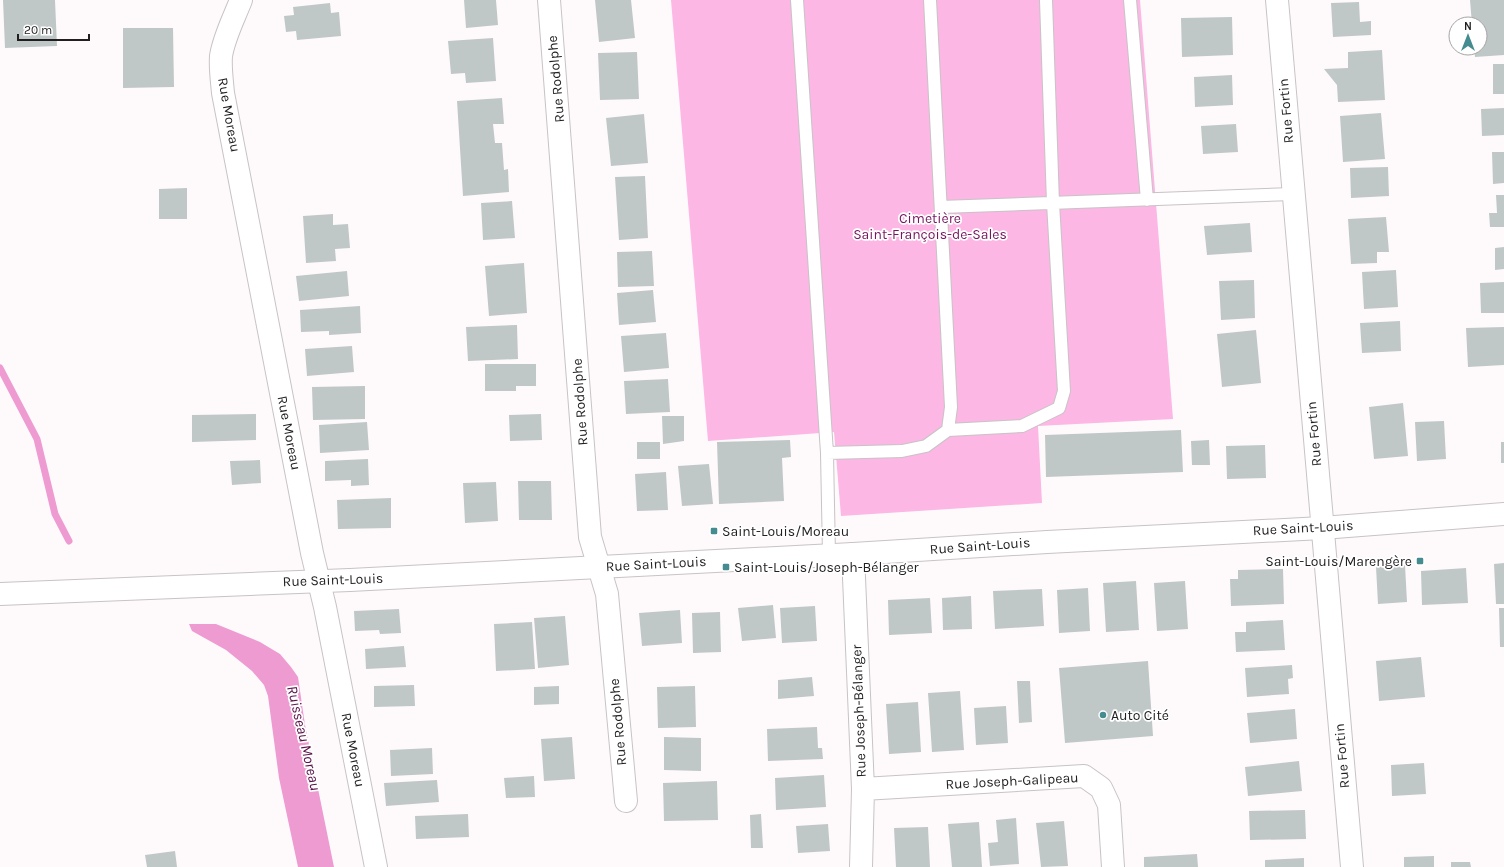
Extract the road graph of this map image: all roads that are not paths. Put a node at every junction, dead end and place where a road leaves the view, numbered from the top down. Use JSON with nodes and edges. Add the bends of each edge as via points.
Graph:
{"nodes":[{"id":1,"x":241,"y":0,"type":"edge"},
{"id":2,"x":549,"y":0,"type":"edge"},
{"id":3,"x":796,"y":0,"type":"edge"},
{"id":4,"x":930,"y":0,"type":"edge"},
{"id":5,"x":1046,"y":0,"type":"edge"},
{"id":6,"x":1130,"y":0,"type":"edge"},
{"id":7,"x":1277,"y":0,"type":"edge"},
{"id":8,"x":1293,"y":194,"type":"junction"},
{"id":9,"x":1147,"y":200,"type":"junction"},
{"id":10,"x":1053,"y":203,"type":"junction"},
{"id":11,"x":941,"y":207,"type":"junction"},
{"id":12,"x":948,"y":430,"type":"junction"},
{"id":13,"x":827,"y":454,"type":"junction"},
{"id":14,"x":1504,"y":514,"type":"edge"},
{"id":15,"x":1322,"y":528,"type":"junction"},
{"id":16,"x":853,"y":554,"type":"junction"},
{"id":17,"x":830,"y":556,"type":"junction"},
{"id":18,"x":598,"y":567,"type":"junction"},
{"id":19,"x":319,"y":581,"type":"junction"},
{"id":20,"x":0,"y":594,"type":"edge"},
{"id":21,"x":863,"y":789,"type":"junction"},
{"id":22,"x":626,"y":801,"type":"dead end"},
{"id":23,"x":376,"y":867,"type":"edge"},
{"id":24,"x":861,"y":867,"type":"edge"},
{"id":25,"x":1113,"y":867,"type":"edge"},
{"id":26,"x":1352,"y":867,"type":"edge"}],
"edges":[{"from":1,"to":19,"type":"street","name":"Rue Moreau","via":[[221,55],[223,87]]},
{"from":2,"to":18,"type":"street","name":"Rue Rodolphe","via":[[590,537]]},
{"from":3,"to":13,"type":"lane"},
{"from":4,"to":11,"type":"lane"},
{"from":5,"to":10,"type":"lane"},
{"from":6,"to":9,"type":"lane"},
{"from":7,"to":8,"type":"street","name":"Rue Fortin"},
{"from":8,"to":9,"type":"lane"},
{"from":8,"to":15,"type":"street","name":"Rue Fortin"},
{"from":9,"to":10,"type":"lane"},
{"from":10,"to":11,"type":"lane"},
{"from":10,"to":12,"type":"lane","via":[[1064,391],[1059,408],[1022,426]]},
{"from":11,"to":12,"type":"lane","via":[[951,407]]},
{"from":12,"to":13,"type":"lane","via":[[926,446],[902,451]]},
{"from":13,"to":17,"type":"lane"},
{"from":14,"to":15,"type":"street","name":"Rue Saint-Louis"},
{"from":15,"to":16,"type":"street","name":"Rue Saint-Louis"},
{"from":15,"to":26,"type":"street","name":"Rue Fortin"},
{"from":16,"to":17,"type":"street","name":"Rue Saint-Louis"},
{"from":16,"to":21,"type":"street","name":"Rue Joseph-Bélanger"},
{"from":17,"to":18,"type":"street","name":"Rue Saint-Louis"},
{"from":18,"to":19,"type":"street","name":"Rue Saint-Louis"},
{"from":18,"to":22,"type":"street","name":"Rue Rodolphe","via":[[607,594]]},
{"from":19,"to":20,"type":"street","name":"Rue Saint-Louis"},
{"from":19,"to":23,"type":"street","name":"Rue Moreau"},
{"from":21,"to":24,"type":"street","name":"Rue Joseph-Bélanger"},
{"from":21,"to":25,"type":"street","name":"Rue Joseph-Galipeau","via":[[1084,776],[1101,788],[1109,805]]}]}
